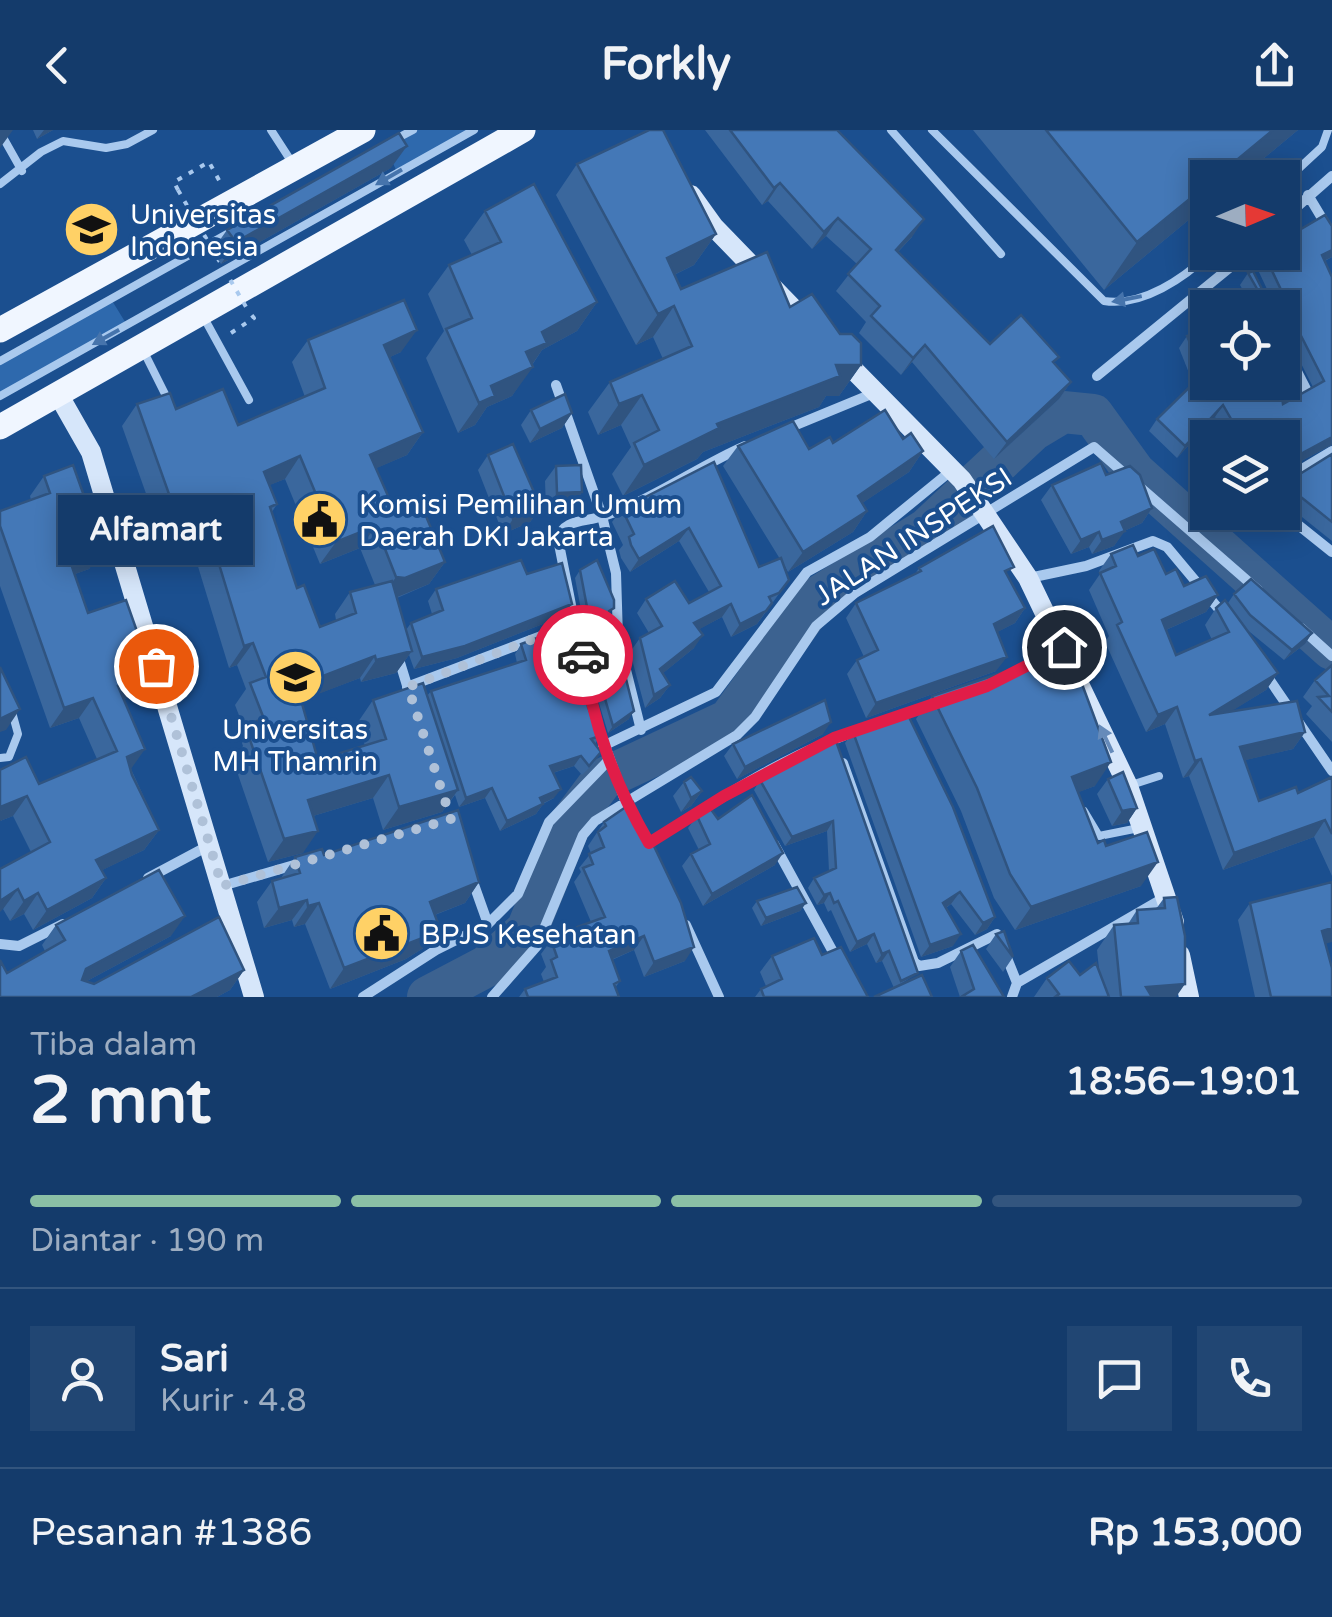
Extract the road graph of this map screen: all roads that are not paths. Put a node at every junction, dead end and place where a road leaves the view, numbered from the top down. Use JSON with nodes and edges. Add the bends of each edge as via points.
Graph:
{"nodes":[{"id":1,"x":153,"y":130,"type":"edge"},
{"id":2,"x":271,"y":130,"type":"edge"},
{"id":3,"x":363,"y":130,"type":"edge"},
{"id":4,"x":412,"y":130,"type":"edge"},
{"id":5,"x":474,"y":130,"type":"edge"},
{"id":6,"x":523,"y":130,"type":"edge"},
{"id":7,"x":891,"y":130,"type":"edge"},
{"id":8,"x":932,"y":130,"type":"edge"},
{"id":9,"x":1328,"y":130,"type":"edge"},
{"id":10,"x":0,"y":132,"type":"edge"},
{"id":11,"x":385,"y":146,"type":"edge"},
{"id":12,"x":1300,"y":167,"type":"edge"},
{"id":13,"x":296,"y":168,"type":"junction"},
{"id":14,"x":22,"y":171,"type":"junction"},
{"id":15,"x":1332,"y":176,"type":"edge"},
{"id":16,"x":679,"y":178,"type":"edge"},
{"id":17,"x":0,"y":184,"type":"edge"},
{"id":18,"x":1308,"y":195,"type":"junction"},
{"id":19,"x":1300,"y":203,"type":"edge"},
{"id":20,"x":232,"y":231,"type":"edge"},
{"id":21,"x":1332,"y":236,"type":"edge"},
{"id":22,"x":1000,"y":254,"type":"dead end"},
{"id":23,"x":1190,"y":266,"type":"edge"},
{"id":24,"x":1227,"y":270,"type":"edge"},
{"id":25,"x":1249,"y":270,"type":"edge"},
{"id":26,"x":1250,"y":275,"type":"edge"},
{"id":27,"x":201,"y":312,"type":"junction"},
{"id":28,"x":0,"y":330,"type":"edge"},
{"id":29,"x":140,"y":346,"type":"junction"},
{"id":30,"x":0,"y":361,"type":"edge"},
{"id":31,"x":1097,"y":376,"type":"dead end"},
{"id":32,"x":1300,"y":377,"type":"edge"},
{"id":33,"x":556,"y":385,"type":"dead end"},
{"id":34,"x":1306,"y":389,"type":"edge"},
{"id":35,"x":875,"y":392,"type":"junction"},
{"id":36,"x":58,"y":394,"type":"junction"},
{"id":37,"x":0,"y":396,"type":"edge"},
{"id":38,"x":249,"y":400,"type":"dead end"},
{"id":39,"x":172,"y":407,"type":"edge"},
{"id":40,"x":0,"y":427,"type":"edge"},
{"id":41,"x":773,"y":435,"type":"edge"},
{"id":42,"x":756,"y":442,"type":"edge"},
{"id":43,"x":1332,"y":451,"type":"edge"},
{"id":44,"x":1300,"y":470,"type":"edge"},
{"id":45,"x":958,"y":475,"type":"junction"},
{"id":46,"x":985,"y":509,"type":"junction"},
{"id":47,"x":602,"y":516,"type":"junction"},
{"id":48,"x":1300,"y":526,"type":"edge"},
{"id":49,"x":1332,"y":552,"type":"edge"},
{"id":50,"x":1028,"y":578,"type":"junction"},
{"id":51,"x":1274,"y":603,"type":"edge"},
{"id":52,"x":574,"y":615,"type":"junction"},
{"id":53,"x":1288,"y":616,"type":"edge"},
{"id":54,"x":1231,"y":624,"type":"edge"},
{"id":55,"x":394,"y":639,"type":"edge"},
{"id":56,"x":1252,"y":654,"type":"edge"},
{"id":57,"x":1332,"y":656,"type":"edge"},
{"id":58,"x":408,"y":687,"type":"junction"},
{"id":59,"x":10,"y":704,"type":"edge"},
{"id":60,"x":414,"y":706,"type":"edge"},
{"id":61,"x":870,"y":728,"type":"edge"},
{"id":62,"x":641,"y":730,"type":"junction"},
{"id":63,"x":834,"y":738,"type":"junction"},
{"id":64,"x":603,"y":746,"type":"junction"},
{"id":65,"x":0,"y":758,"type":"edge"},
{"id":66,"x":608,"y":763,"type":"junction"},
{"id":67,"x":1332,"y":770,"type":"edge"},
{"id":68,"x":1160,"y":776,"type":"dead end"},
{"id":69,"x":742,"y":786,"type":"junction"},
{"id":70,"x":1128,"y":786,"type":"junction"},
{"id":71,"x":623,"y":798,"type":"junction"},
{"id":72,"x":1078,"y":799,"type":"edge"},
{"id":73,"x":751,"y":802,"type":"edge"},
{"id":74,"x":632,"y":814,"type":"edge"},
{"id":75,"x":1144,"y":826,"type":"junction"},
{"id":76,"x":641,"y":828,"type":"edge"},
{"id":77,"x":768,"y":834,"type":"edge"},
{"id":78,"x":649,"y":843,"type":"junction"},
{"id":79,"x":210,"y":844,"type":"junction"},
{"id":80,"x":318,"y":858,"type":"edge"},
{"id":81,"x":656,"y":859,"type":"edge"},
{"id":82,"x":470,"y":872,"type":"edge"},
{"id":83,"x":136,"y":884,"type":"edge"},
{"id":84,"x":222,"y":886,"type":"junction"},
{"id":85,"x":1168,"y":895,"type":"junction"},
{"id":86,"x":678,"y":907,"type":"edge"},
{"id":87,"x":83,"y":913,"type":"edge"},
{"id":88,"x":991,"y":917,"type":"edge"},
{"id":89,"x":488,"y":924,"type":"junction"},
{"id":90,"x":997,"y":934,"type":"junction"},
{"id":91,"x":0,"y":944,"type":"edge"},
{"id":92,"x":849,"y":980,"type":"edge"},
{"id":93,"x":1017,"y":982,"type":"junction"},
{"id":94,"x":498,"y":996,"type":"edge"},
{"id":95,"x":254,"y":997,"type":"edge"},
{"id":96,"x":363,"y":997,"type":"edge"},
{"id":97,"x":720,"y":997,"type":"edge"},
{"id":98,"x":1012,"y":997,"type":"edge"},
{"id":99,"x":1189,"y":997,"type":"edge"}],
"edges":[{"from":1,"to":14,"type":"lane","via":[[106,148],[63,140]]},
{"from":2,"to":13,"type":"lane"},
{"from":3,"to":13,"type":"main road"},
{"from":4,"to":11,"type":"lane"},
{"from":5,"to":37,"type":"lane","one_way":true},
{"from":6,"to":27,"type":"main road"},
{"from":7,"to":22,"type":"lane"},
{"from":23,"to":8,"type":"lane","one_way":true,"via":[[1150,293],[1120,304],[1104,300]]},
{"from":9,"to":12,"type":"lane"},
{"from":10,"to":14,"type":"lane"},
{"from":13,"to":28,"type":"main road"},
{"from":14,"to":17,"type":"lane"},
{"from":15,"to":18,"type":"street"},
{"from":16,"to":35,"type":"main road","via":[[714,227]]},
{"from":18,"to":19,"type":"street"},
{"from":18,"to":21,"type":"street"},
{"from":20,"to":30,"type":"lane"},
{"from":24,"to":31,"type":"street"},
{"from":25,"to":26,"type":"street"},
{"from":27,"to":29,"type":"main road"},
{"from":27,"to":38,"type":"lane"},
{"from":29,"to":36,"type":"main road"},
{"from":29,"to":39,"type":"lane"},
{"from":32,"to":34,"type":"street"},
{"from":33,"to":47,"type":"street"},
{"from":35,"to":41,"type":"street"},
{"from":35,"to":45,"type":"main road"},
{"from":36,"to":40,"type":"main road"},
{"from":36,"to":79,"type":"main road","via":[[90,452]]},
{"from":42,"to":47,"type":"street"},
{"from":43,"to":44,"type":"street"},
{"from":45,"to":46,"type":"main road"},
{"from":45,"to":62,"type":"street","name":"JALAN INSPEKSI","via":[[807,572],[716,692]]},
{"from":46,"to":50,"type":"main road"},
{"from":46,"to":51,"type":"street","name":"JALAN INSPEKSI","via":[[1098,446]]},
{"from":46,"to":71,"type":"street","name":"JALAN INSPEKSI","via":[[816,626],[737,734]]},
{"from":47,"to":52,"type":"street","via":[[560,530]]},
{"from":47,"to":62,"type":"street","via":[[616,573],[618,638]]},
{"from":48,"to":49,"type":"street"},
{"from":50,"to":54,"type":"street","via":[[1153,541],[1167,547]]},
{"from":70,"to":50,"type":"main road","one_way":true,"via":[[1057,650]]},
{"from":52,"to":58,"type":"street","via":[[565,627]]},
{"from":52,"to":64,"type":"street","via":[[588,702]]},
{"from":53,"to":57,"type":"street"},
{"from":55,"to":58,"type":"street"},
{"from":56,"to":67,"type":"street"},
{"from":58,"to":60,"type":"street"},
{"from":59,"to":65,"type":"lane","via":[[18,734],[9,756]]},
{"from":61,"to":63,"type":"street"},
{"from":62,"to":64,"type":"street","name":"JALAN INSPEKSI"},
{"from":63,"to":69,"type":"street"},
{"from":63,"to":90,"type":"street","via":[[914,962],[938,963]]},
{"from":64,"to":66,"type":"street"},
{"from":66,"to":71,"type":"street"},
{"from":66,"to":89,"type":"street","via":[[548,822],[518,894]]},
{"from":68,"to":70,"type":"lane"},
{"from":69,"to":73,"type":"street"},
{"from":69,"to":78,"type":"street"},
{"from":70,"to":75,"type":"main road"},
{"from":71,"to":74,"type":"street"},
{"from":71,"to":94,"type":"street","name":"JALAN INSPEKSI","via":[[583,835],[536,946]]},
{"from":72,"to":75,"type":"lane","via":[[1100,836]]},
{"from":75,"to":85,"type":"main road"},
{"from":76,"to":78,"type":"street"},
{"from":77,"to":92,"type":"street"},
{"from":78,"to":81,"type":"street"},
{"from":79,"to":83,"type":"street"},
{"from":79,"to":84,"type":"main road"},
{"from":80,"to":84,"type":"street"},
{"from":82,"to":89,"type":"street"},
{"from":84,"to":95,"type":"main road","via":[[222,919]]},
{"from":85,"to":93,"type":"street"},
{"from":85,"to":99,"type":"main road"},
{"from":86,"to":97,"type":"street"},
{"from":87,"to":91,"type":"street","via":[[25,944]]},
{"from":88,"to":90,"type":"street"},
{"from":89,"to":96,"type":"street"},
{"from":90,"to":93,"type":"street"},
{"from":93,"to":98,"type":"street"}]}
